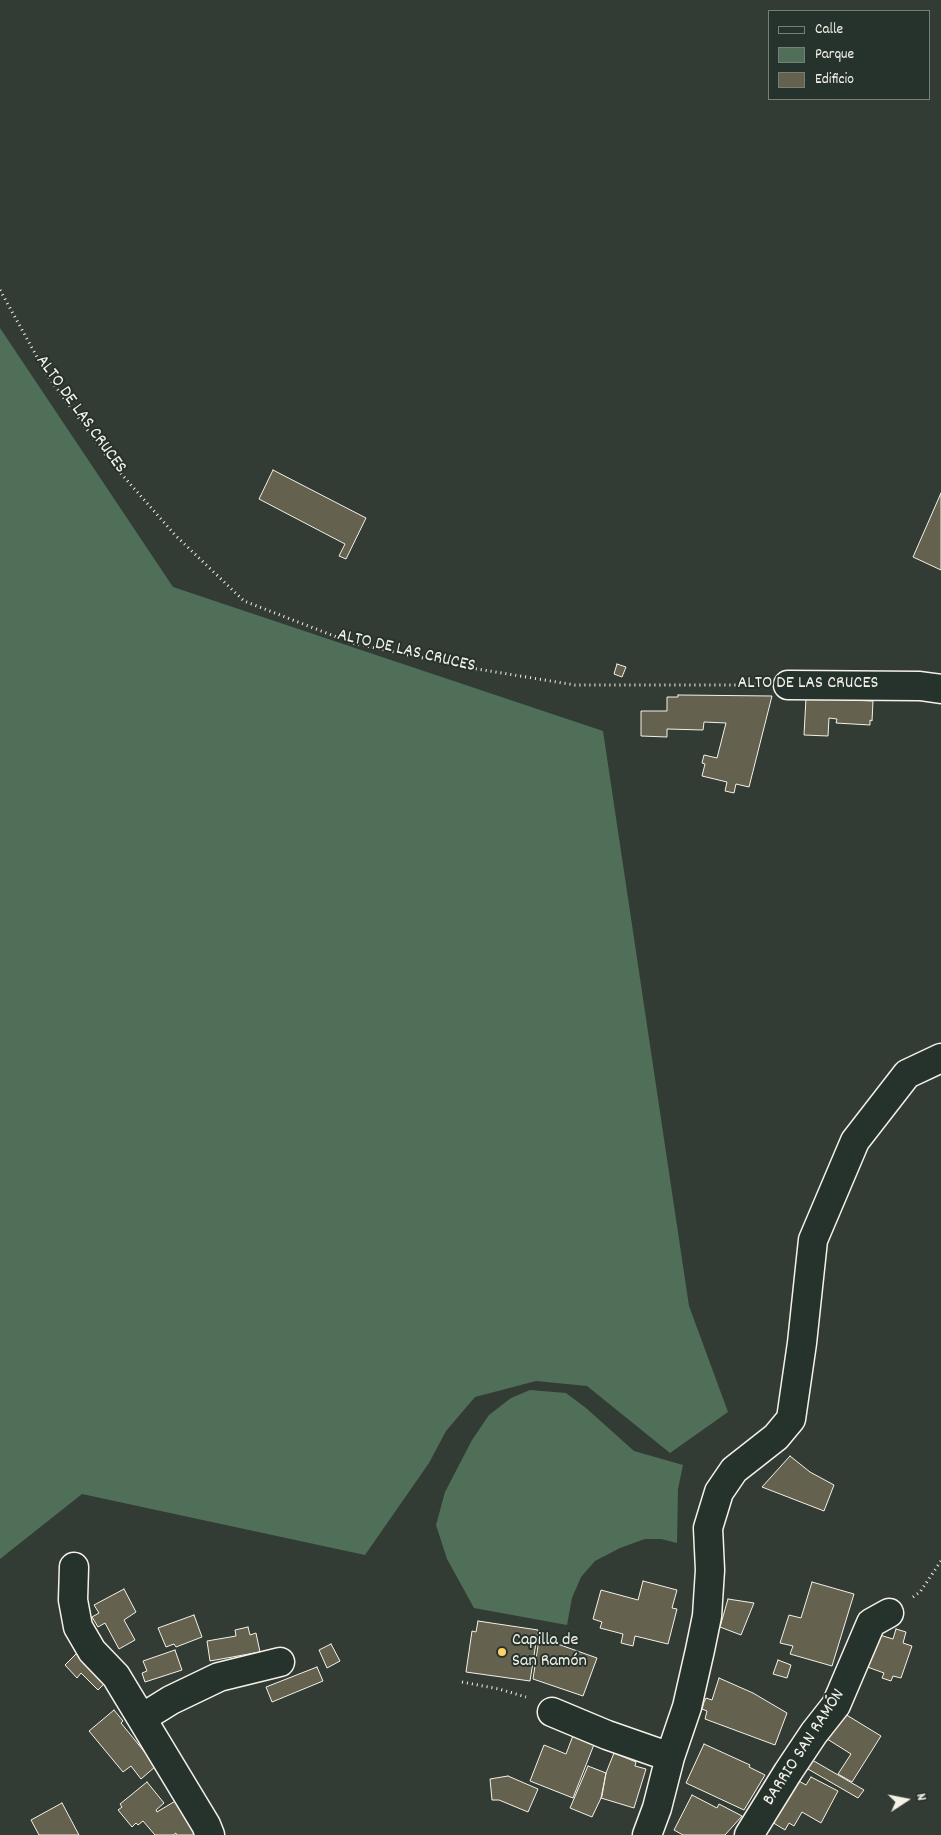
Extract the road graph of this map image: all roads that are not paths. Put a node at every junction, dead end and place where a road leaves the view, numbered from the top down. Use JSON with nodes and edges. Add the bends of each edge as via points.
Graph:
{"nodes":[{"id":1,"x":788,"y":685,"type":"road end"},
{"id":2,"x":941,"y":689,"type":"edge"},
{"id":3,"x":941,"y":1058,"type":"edge"},
{"id":4,"x":74,"y":1567,"type":"dead end"},
{"id":5,"x":889,"y":1613,"type":"road end"},
{"id":6,"x":280,"y":1662,"type":"dead end"},
{"id":7,"x":552,"y":1712,"type":"road end"},
{"id":8,"x":142,"y":1718,"type":"junction"},
{"id":9,"x":670,"y":1757,"type":"junction"},
{"id":10,"x":210,"y":1835,"type":"edge"},
{"id":11,"x":647,"y":1835,"type":"edge"},
{"id":12,"x":749,"y":1835,"type":"edge"}],
"edges":[{"from":1,"to":2,"type":"street","name":"ALTO DE LAS CRUCES"},
{"from":3,"to":9,"type":"street","via":[[907,1074],[854,1141],[814,1240],[791,1420],[776,1437],[734,1470],[719,1492],[708,1528],[707,1616],[687,1707]]},
{"from":4,"to":8,"type":"street","via":[[73,1600],[78,1626],[92,1650],[116,1676]]},
{"from":5,"to":12,"type":"street","name":"BARRIO SAN RAMÓN","via":[[871,1624],[836,1706],[793,1764]]},
{"from":6,"to":8,"type":"street","via":[[220,1677]]},
{"from":7,"to":9,"type":"street"},
{"from":8,"to":10,"type":"street"},
{"from":9,"to":11,"type":"street"}]}
